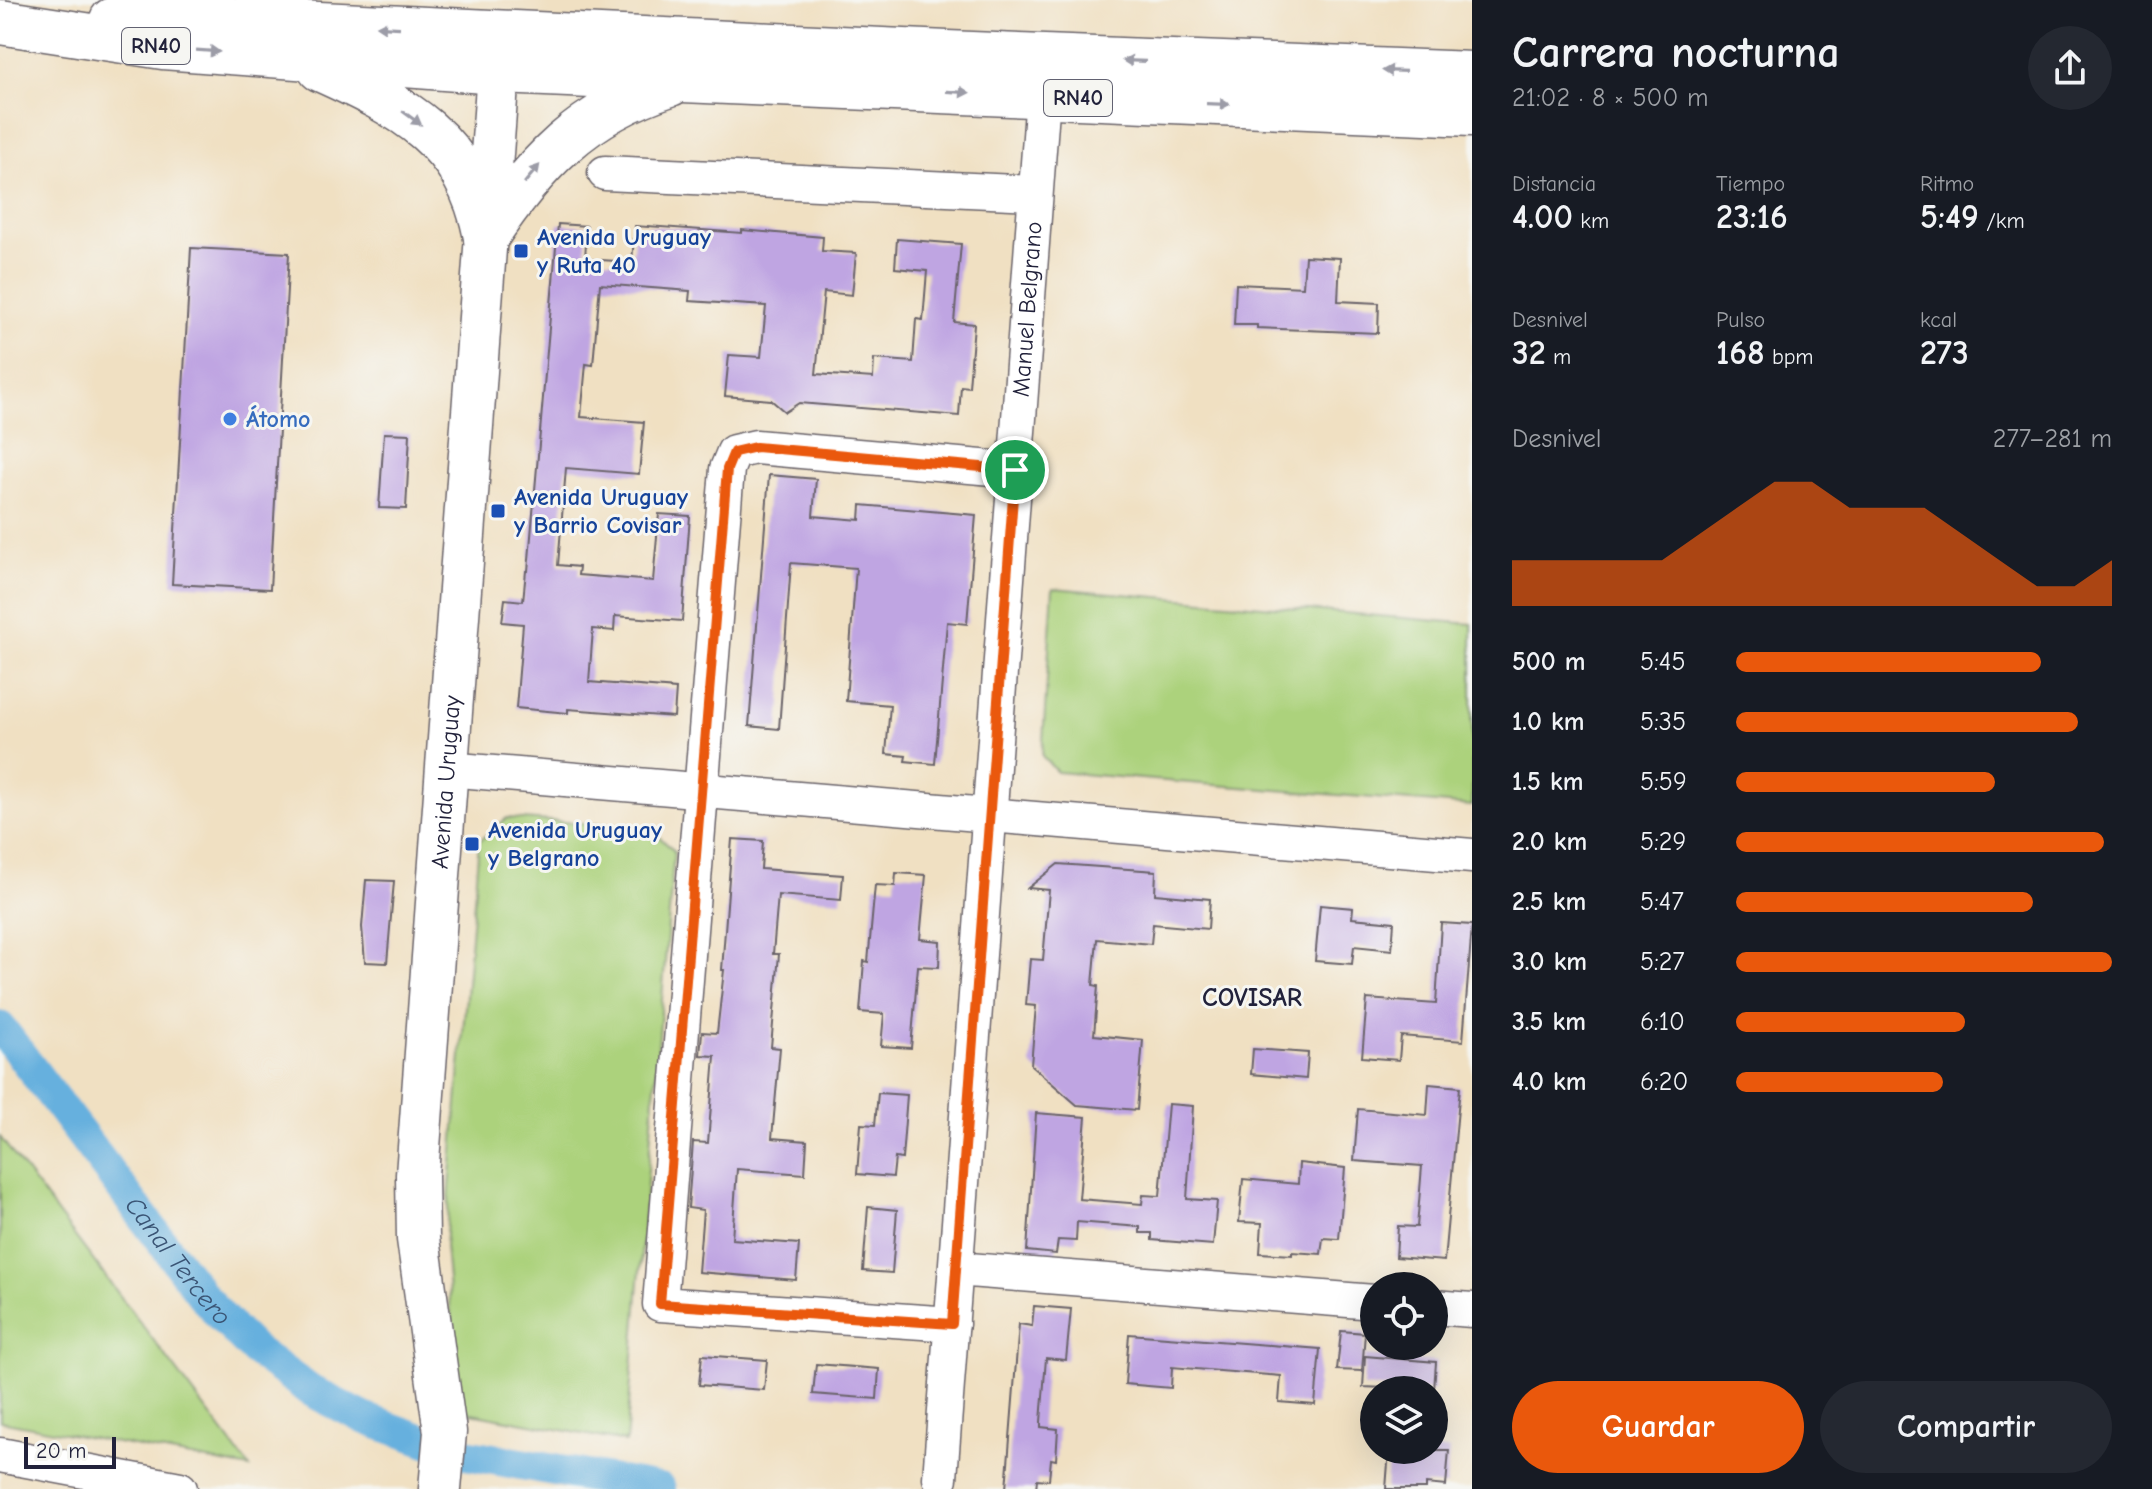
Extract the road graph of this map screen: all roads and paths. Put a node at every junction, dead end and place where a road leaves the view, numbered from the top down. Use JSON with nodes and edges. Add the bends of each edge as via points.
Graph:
{"nodes":[{"id":1,"x":10,"y":23,"type":"edge"},
{"id":2,"x":465,"y":31,"type":"junction"},
{"id":3,"x":947,"y":53,"type":"junction"},
{"id":4,"x":293,"y":57,"type":"junction"},
{"id":5,"x":498,"y":72,"type":"junction"},
{"id":6,"x":1472,"y":74,"type":"edge"},
{"id":7,"x":684,"y":80,"type":"junction"},
{"id":8,"x":1043,"y":96,"type":"junction"},
{"id":9,"x":1472,"y":114,"type":"edge"},
{"id":10,"x":605,"y":173,"type":"dead end"},
{"id":11,"x":1035,"y":193,"type":"junction"},
{"id":12,"x":486,"y":237,"type":"junction"},
{"id":13,"x":1015,"y":470,"type":"junction"},
{"id":14,"x":447,"y":769,"type":"junction"},
{"id":15,"x":701,"y":791,"type":"junction"},
{"id":16,"x":990,"y":815,"type":"junction"},
{"id":17,"x":1472,"y":856,"type":"edge"},
{"id":18,"x":956,"y":1269,"type":"junction"},
{"id":19,"x":1360,"y":1301,"type":"edge"},
{"id":20,"x":1448,"y":1308,"type":"edge"},
{"id":21,"x":1472,"y":1310,"type":"edge"},
{"id":22,"x":952,"y":1324,"type":"junction"},
{"id":23,"x":0,"y":1455,"type":"edge"},
{"id":24,"x":443,"y":1461,"type":"edge"},
{"id":25,"x":940,"y":1478,"type":"dead end"},
{"id":26,"x":180,"y":1489,"type":"edge"}],
"edges":[{"from":2,"to":1,"type":"highway","number":"RN40","one_way":true,"via":[[168,17]]},
{"from":1,"to":4,"type":"highway","number":"RN40","one_way":true,"via":[[163,47]]},
{"from":2,"to":3,"type":"highway","number":"RN40"},
{"from":2,"to":5,"type":"highway","via":[[485,48]]},
{"from":3,"to":5,"type":"highway","via":[[912,67],[554,53]]},
{"from":6,"to":3,"type":"highway","number":"RN40","one_way":true},
{"from":4,"to":5,"type":"highway","number":"RN40"},
{"from":4,"to":12,"type":"highway","one_way":true,"via":[[359,87],[426,128],[465,174]]},
{"from":5,"to":7,"type":"highway","number":"RN40"},
{"from":5,"to":12,"type":"main road","name":"Avenida Uruguay"},
{"from":7,"to":8,"type":"highway","number":"RN40","one_way":true},
{"from":12,"to":7,"type":"highway","one_way":true,"via":[[541,163],[575,133],[638,94]]},
{"from":8,"to":9,"type":"highway","number":"RN40","one_way":true},
{"from":8,"to":11,"type":"street","name":"Manuel Belgrano"},
{"from":10,"to":11,"type":"street"},
{"from":11,"to":13,"type":"street","name":"Manuel Belgrano"},
{"from":12,"to":14,"type":"main road","name":"Avenida Uruguay"},
{"from":13,"to":15,"type":"street","via":[[756,447],[734,452],[727,469]]},
{"from":13,"to":16,"type":"street","name":"Manuel Belgrano"},
{"from":14,"to":15,"type":"street"},
{"from":14,"to":24,"type":"main road","name":"Avenida Uruguay","via":[[417,1175],[418,1239]]},
{"from":15,"to":16,"type":"street"},
{"from":15,"to":22,"type":"street","via":[[660,1304]]},
{"from":16,"to":17,"type":"street"},
{"from":16,"to":18,"type":"street","name":"Manuel Belgrano"},
{"from":18,"to":19,"type":"street"},
{"from":18,"to":22,"type":"street","name":"Manuel Belgrano"},
{"from":20,"to":21,"type":"street"},
{"from":22,"to":25,"type":"street","name":"Manuel Belgrano"},
{"from":23,"to":26,"type":"street"}]}
